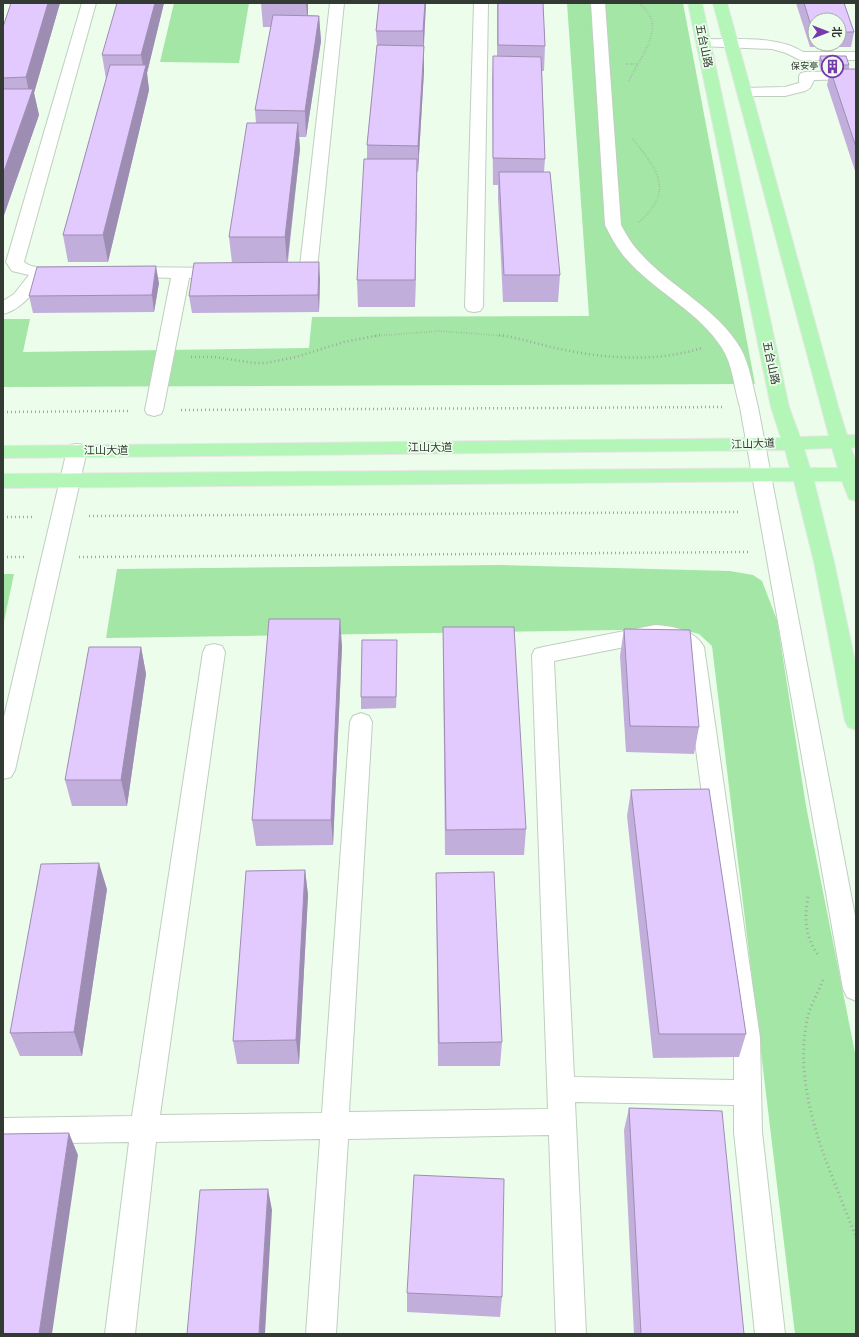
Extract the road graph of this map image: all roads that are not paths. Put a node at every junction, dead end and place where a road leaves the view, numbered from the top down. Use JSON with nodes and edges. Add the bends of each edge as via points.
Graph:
{"nodes":[{"id":1,"x":89,"y":3,"type":"edge"},
{"id":2,"x":337,"y":3,"type":"edge"},
{"id":3,"x":481,"y":3,"type":"edge"},
{"id":4,"x":598,"y":3,"type":"edge"},
{"id":5,"x":695,"y":3,"type":"edge"},
{"id":6,"x":720,"y":3,"type":"edge"},
{"id":7,"x":704,"y":43,"type":"junction"},
{"id":8,"x":731,"y":43,"type":"junction"},
{"id":9,"x":856,"y":56,"type":"edge"},
{"id":10,"x":856,"y":75,"type":"edge"},
{"id":11,"x":744,"y":92,"type":"junction"},
{"id":12,"x":40,"y":272,"type":"junction"},
{"id":13,"x":79,"y":272,"type":"edge"},
{"id":14,"x":110,"y":272,"type":"edge"},
{"id":15,"x":181,"y":273,"type":"junction"},
{"id":16,"x":236,"y":273,"type":"edge"},
{"id":17,"x":267,"y":273,"type":"edge"},
{"id":18,"x":474,"y":307,"type":"dead end"},
{"id":19,"x":3,"y":309,"type":"edge"},
{"id":20,"x":154,"y":410,"type":"road end"},
{"id":21,"x":848,"y":441,"type":"edge"},
{"id":22,"x":793,"y":442,"type":"junction"},
{"id":23,"x":757,"y":445,"type":"junction"},
{"id":24,"x":77,"y":450,"type":"junction"},
{"id":25,"x":3,"y":452,"type":"edge"},
{"id":26,"x":761,"y":473,"type":"junction"},
{"id":27,"x":801,"y":473,"type":"junction"},
{"id":28,"x":853,"y":474,"type":"edge"},
{"id":29,"x":70,"y":480,"type":"junction"},
{"id":30,"x":3,"y":481,"type":"edge"},
{"id":31,"x":856,"y":494,"type":"edge"},
{"id":32,"x":214,"y":652,"type":"dead end"},
{"id":33,"x":856,"y":721,"type":"edge"},
{"id":34,"x":361,"y":722,"type":"dead end"},
{"id":35,"x":3,"y":770,"type":"edge"},
{"id":36,"x":856,"y":989,"type":"edge"},
{"id":37,"x":562,"y":1090,"type":"junction"},
{"id":38,"x":747,"y":1093,"type":"junction"},
{"id":39,"x":563,"y":1122,"type":"junction"},
{"id":40,"x":334,"y":1126,"type":"junction"},
{"id":41,"x":144,"y":1129,"type":"junction"},
{"id":42,"x":3,"y":1131,"type":"edge"},
{"id":43,"x":120,"y":1334,"type":"edge"},
{"id":44,"x":321,"y":1334,"type":"edge"},
{"id":45,"x":571,"y":1334,"type":"edge"},
{"id":46,"x":770,"y":1334,"type":"edge"}],
"edges":[{"from":1,"to":12,"type":"lane","via":[[15,262],[18,267]]},
{"from":2,"to":17,"type":"lane","via":[[308,269],[299,273]]},
{"from":3,"to":18,"type":"lane"},
{"from":4,"to":23,"type":"lane","via":[[613,226],[618,238],[633,256],[721,332],[732,349]]},
{"from":5,"to":7,"type":"main road","name":"五台山路"},
{"from":6,"to":8,"type":"main road"},
{"from":7,"to":8,"type":"lane"},
{"from":7,"to":22,"type":"main road","name":"五台山路","via":[[780,406]]},
{"from":8,"to":9,"type":"lane","via":[[773,45],[791,50],[800,56]]},
{"from":8,"to":11,"type":"main road"},
{"from":10,"to":11,"type":"lane","via":[[806,76],[807,82],[799,88],[774,92]]},
{"from":11,"to":21,"type":"main road","via":[[829,406]]},
{"from":12,"to":13,"type":"lane"},
{"from":12,"to":19,"type":"lane","via":[[20,298]]},
{"from":14,"to":15,"type":"lane"},
{"from":15,"to":16,"type":"lane"},
{"from":15,"to":20,"type":"lane"},
{"from":21,"to":22,"type":"main road","name":"江山大道"},
{"from":21,"to":28,"type":"main road"},
{"from":22,"to":23,"type":"main road","name":"江山大道"},
{"from":22,"to":27,"type":"main road","name":"五台山路"},
{"from":23,"to":24,"type":"main road","name":"江山大道"},
{"from":23,"to":26,"type":"lane"},
{"from":24,"to":25,"type":"main road","name":"江山大道"},
{"from":24,"to":29,"type":"lane"},
{"from":26,"to":27,"type":"main road"},
{"from":26,"to":29,"type":"main road"},
{"from":26,"to":36,"type":"lane"},
{"from":27,"to":28,"type":"main road"},
{"from":27,"to":33,"type":"main road","name":"五台山路","via":[[812,512]]},
{"from":28,"to":31,"type":"main road"},
{"from":29,"to":30,"type":"main road"},
{"from":29,"to":35,"type":"lane"},
{"from":32,"to":41,"type":"lane"},
{"from":34,"to":40,"type":"lane"},
{"from":37,"to":38,"type":"lane"},
{"from":37,"to":38,"type":"lane","via":[[543,654],[655,634],[673,634],[686,640],[693,647],[747,1038]]},
{"from":37,"to":39,"type":"lane"},
{"from":38,"to":46,"type":"lane","via":[[748,1132]]},
{"from":39,"to":40,"type":"lane"},
{"from":39,"to":45,"type":"lane"},
{"from":40,"to":41,"type":"lane"},
{"from":40,"to":44,"type":"lane"},
{"from":41,"to":42,"type":"lane"},
{"from":41,"to":43,"type":"lane"}]}
